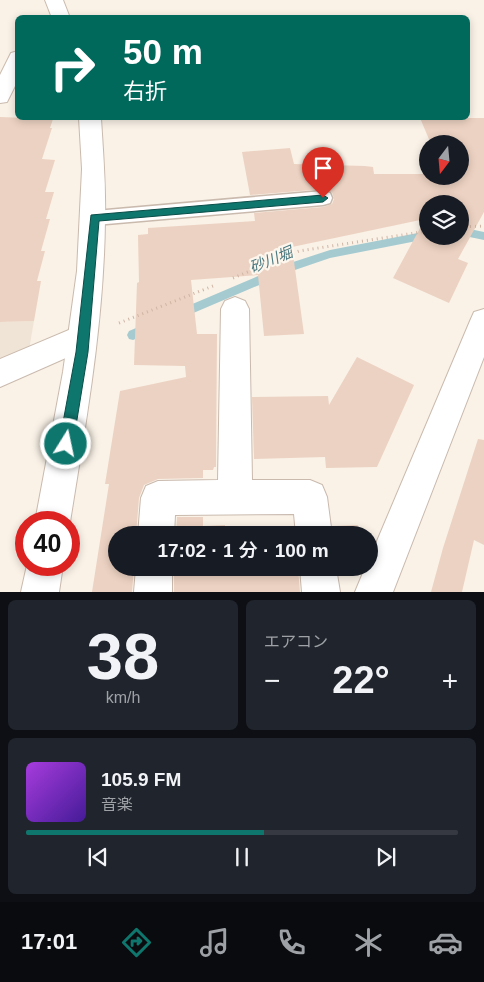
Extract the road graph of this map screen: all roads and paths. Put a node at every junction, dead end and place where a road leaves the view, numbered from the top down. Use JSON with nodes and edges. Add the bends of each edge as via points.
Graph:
{"nodes":[{"id":1,"x":54,"y":0,"type":"edge"},
{"id":2,"x":60,"y":15,"type":"edge"},
{"id":3,"x":0,"y":53,"type":"edge"},
{"id":4,"x":15,"y":56,"type":"edge"},
{"id":5,"x":15,"y":63,"type":"edge"},
{"id":6,"x":0,"y":97,"type":"edge"},
{"id":7,"x":90,"y":120,"type":"edge"},
{"id":8,"x":323,"y":198,"type":"dead end"},
{"id":9,"x":94,"y":218,"type":"junction"},
{"id":10,"x":484,"y":226,"type":"edge"},
{"id":11,"x":469,"y":227,"type":"edge"},
{"id":12,"x":419,"y":232,"type":"edge"},
{"id":13,"x":216,"y":285,"type":"dead end"},
{"id":14,"x":230,"y":295,"type":"joint"},
{"id":15,"x":484,"y":321,"type":"edge"},
{"id":16,"x":83,"y":337,"type":"junction"},
{"id":17,"x":0,"y":373,"type":"edge"},
{"id":18,"x":235,"y":498,"type":"junction"},
{"id":19,"x":54,"y":511,"type":"edge"},
{"id":20,"x":156,"y":526,"type":"edge"},
{"id":21,"x":313,"y":526,"type":"edge"},
{"id":22,"x":43,"y":576,"type":"edge"},
{"id":23,"x":154,"y":576,"type":"edge"},
{"id":24,"x":319,"y":576,"type":"edge"},
{"id":25,"x":40,"y":592,"type":"edge"},
{"id":26,"x":153,"y":592,"type":"edge"},
{"id":27,"x":321,"y":592,"type":"edge"},
{"id":28,"x":374,"y":592,"type":"edge"}],
"edges":[{"from":1,"to":2,"type":"street"},
{"from":3,"to":4,"type":"street"},
{"from":5,"to":6,"type":"street"},
{"from":7,"to":9,"type":"street"},
{"from":8,"to":9,"type":"lane"},
{"from":9,"to":16,"type":"street"},
{"from":10,"to":11,"type":"path"},
{"from":12,"to":14,"type":"path","via":[[299,251]]},
{"from":13,"to":16,"type":"path"},
{"from":14,"to":18,"type":"street"},
{"from":15,"to":28,"type":"street"},
{"from":16,"to":17,"type":"street"},
{"from":16,"to":19,"type":"street"},
{"from":18,"to":20,"type":"street","via":[[158,498]]},
{"from":18,"to":21,"type":"street","via":[[310,498]]},
{"from":22,"to":25,"type":"street"},
{"from":23,"to":26,"type":"street"},
{"from":24,"to":27,"type":"street"}]}
